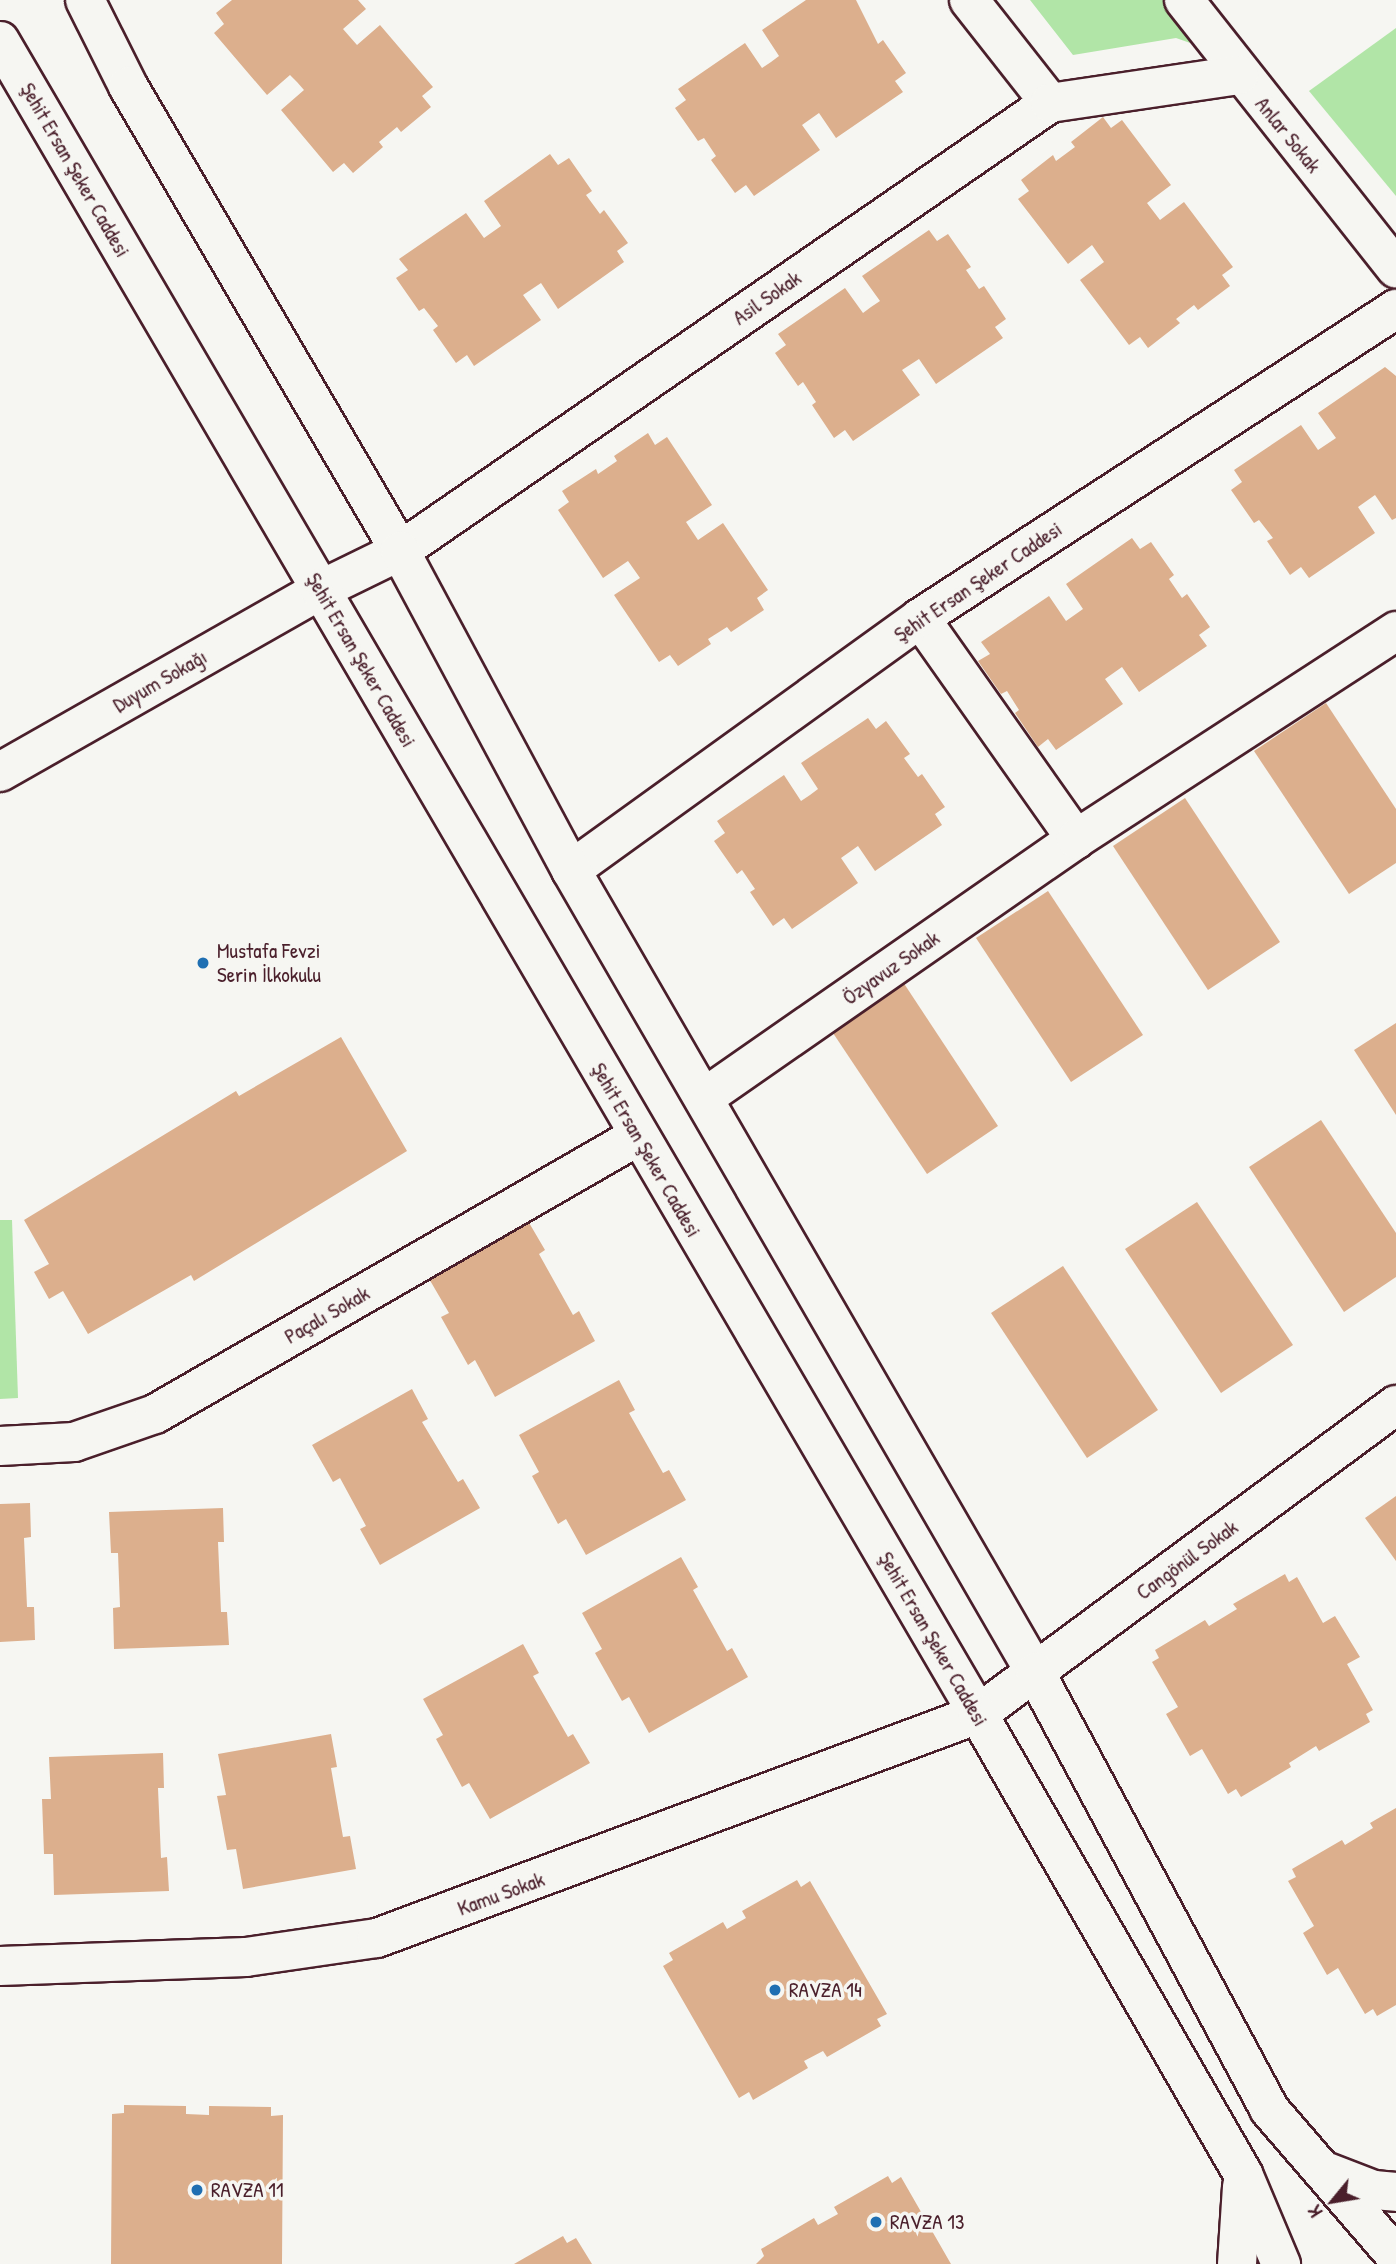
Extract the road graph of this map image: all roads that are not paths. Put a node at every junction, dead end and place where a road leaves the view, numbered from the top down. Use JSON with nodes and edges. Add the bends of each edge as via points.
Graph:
{"nodes":[{"id":1,"x":85,"y":0,"type":"edge"},
{"id":2,"x":969,"y":0,"type":"edge"},
{"id":3,"x":1184,"y":0,"type":"edge"},
{"id":4,"x":3,"y":48,"type":"edge"},
{"id":5,"x":1239,"y":75,"type":"junction"},
{"id":6,"x":1050,"y":103,"type":"junction"},
{"id":7,"x":1396,"y":268,"type":"edge"},
{"id":8,"x":1396,"y":309,"type":"edge"},
{"id":9,"x":400,"y":551,"type":"junction"},
{"id":10,"x":320,"y":590,"type":"junction"},
{"id":11,"x":920,"y":618,"type":"junction"},
{"id":12,"x":1396,"y":631,"type":"edge"},
{"id":13,"x":0,"y":772,"type":"edge"},
{"id":14,"x":1076,"y":839,"type":"junction"},
{"id":15,"x":571,"y":870,"type":"junction"},
{"id":16,"x":705,"y":1097,"type":"junction"},
{"id":17,"x":638,"y":1136,"type":"junction"},
{"id":18,"x":1396,"y":1405,"type":"edge"},
{"id":19,"x":0,"y":1446,"type":"edge"},
{"id":20,"x":1035,"y":1672,"type":"junction"},
{"id":21,"x":978,"y":1714,"type":"junction"},
{"id":22,"x":0,"y":1966,"type":"edge"},
{"id":23,"x":1321,"y":2170,"type":"junction"},
{"id":24,"x":1242,"y":2174,"type":"junction"},
{"id":25,"x":1396,"y":2192,"type":"edge"},
{"id":26,"x":1396,"y":2256,"type":"edge"},
{"id":27,"x":1237,"y":2264,"type":"edge"},
{"id":28,"x":1281,"y":2264,"type":"edge"}],
"edges":[{"from":1,"to":9,"type":"street","via":[[128,86]]},
{"from":2,"to":6,"type":"street"},
{"from":3,"to":5,"type":"street","name":"Anlar Sokak"},
{"from":4,"to":10,"type":"street","name":"Şehit Ersan Şeker Caddesi"},
{"from":5,"to":6,"type":"street","name":"Asil Sokak"},
{"from":5,"to":7,"type":"street","name":"Anlar Sokak"},
{"from":6,"to":9,"type":"street","name":"Asil Sokak"},
{"from":8,"to":11,"type":"street","name":"Şehit Ersan Şeker Caddesi"},
{"from":9,"to":10,"type":"street","name":"Asil Sokak"},
{"from":9,"to":15,"type":"street"},
{"from":10,"to":13,"type":"street","name":"Duyum Sokağı"},
{"from":10,"to":17,"type":"street","name":"Şehit Ersan Şeker Caddesi"},
{"from":11,"to":14,"type":"street"},
{"from":11,"to":15,"type":"street","name":"Şehit Ersan Şeker Caddesi"},
{"from":12,"to":14,"type":"street","name":"Özyavuz Sokak"},
{"from":14,"to":16,"type":"street","name":"Özyavuz Sokak"},
{"from":15,"to":16,"type":"street"},
{"from":16,"to":20,"type":"street"},
{"from":17,"to":19,"type":"street","name":"Paçalı Sokak","via":[[155,1414],[74,1442]]},
{"from":17,"to":21,"type":"street","name":"Şehit Ersan Şeker Caddesi"},
{"from":18,"to":20,"type":"street","name":"Cangönül Sokak"},
{"from":20,"to":21,"type":"street","name":"Cangönül Sokak"},
{"from":20,"to":23,"type":"street","via":[[1269,2109]]},
{"from":21,"to":22,"type":"street","name":"Kamu Sokak","via":[[377,1938],[246,1957]]},
{"from":21,"to":24,"type":"street","name":"Şehit Ersan Şeker Caddesi"},
{"from":23,"to":25,"type":"street","via":[[1374,2190]]},
{"from":23,"to":26,"type":"street"},
{"from":24,"to":27,"type":"street"},
{"from":24,"to":28,"type":"street","name":"Şehit Ersan Şeker Caddesi"}]}
